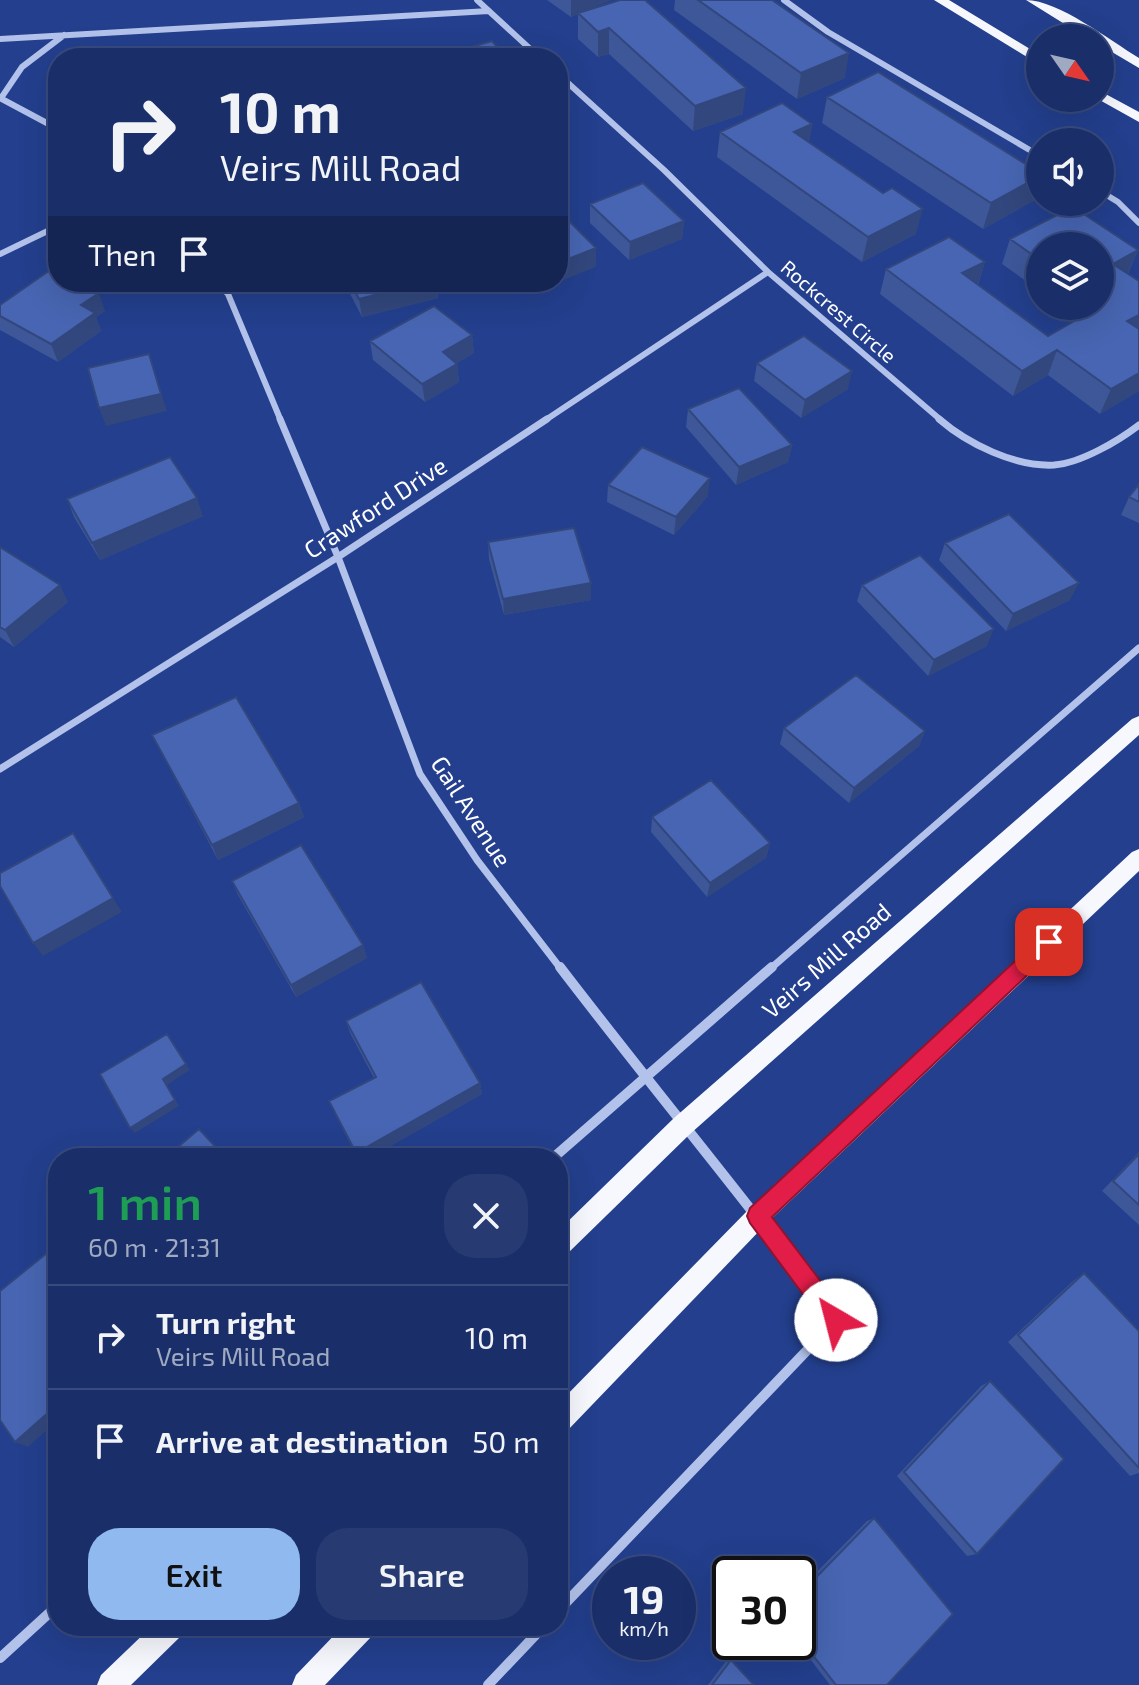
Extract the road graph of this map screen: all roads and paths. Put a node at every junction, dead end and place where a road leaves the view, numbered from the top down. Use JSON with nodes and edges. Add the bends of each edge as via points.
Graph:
{"nodes":[{"id":1,"x":477,"y":0,"type":"edge"},
{"id":2,"x":784,"y":0,"type":"edge"},
{"id":3,"x":940,"y":0,"type":"edge"},
{"id":4,"x":1032,"y":0,"type":"edge"},
{"id":5,"x":489,"y":11,"type":"junction"},
{"id":6,"x":1073,"y":24,"type":"edge"},
{"id":7,"x":64,"y":35,"type":"junction"},
{"id":8,"x":0,"y":39,"type":"edge"},
{"id":9,"x":529,"y":48,"type":"edge"},
{"id":10,"x":1114,"y":49,"type":"edge"},
{"id":11,"x":1026,"y":52,"type":"edge"},
{"id":12,"x":1139,"y":64,"type":"edge"},
{"id":13,"x":568,"y":83,"type":"edge"},
{"id":14,"x":0,"y":98,"type":"edge"},
{"id":15,"x":1114,"y":103,"type":"edge"},
{"id":16,"x":1139,"y":118,"type":"edge"},
{"id":17,"x":48,"y":124,"type":"edge"},
{"id":18,"x":1026,"y":148,"type":"edge"},
{"id":19,"x":1114,"y":200,"type":"edge"},
{"id":20,"x":1139,"y":223,"type":"edge"},
{"id":21,"x":48,"y":231,"type":"edge"},
{"id":22,"x":0,"y":254,"type":"edge"},
{"id":23,"x":768,"y":272,"type":"junction"},
{"id":24,"x":226,"y":292,"type":"edge"},
{"id":25,"x":1139,"y":425,"type":"edge"},
{"id":26,"x":338,"y":557,"type":"junction"},
{"id":27,"x":1139,"y":648,"type":"edge"},
{"id":28,"x":1139,"y":724,"type":"edge"},
{"id":29,"x":0,"y":769,"type":"edge"},
{"id":30,"x":1139,"y":858,"type":"edge"},
{"id":31,"x":644,"y":1076,"type":"junction"},
{"id":32,"x":682,"y":1126,"type":"junction"},
{"id":33,"x":564,"y":1148,"type":"edge"},
{"id":34,"x":758,"y":1216,"type":"junction"},
{"id":35,"x":568,"y":1237,"type":"edge"},
{"id":36,"x":568,"y":1412,"type":"edge"},
{"id":37,"x":568,"y":1601,"type":"edge"},
{"id":38,"x":48,"y":1614,"type":"edge"},
{"id":39,"x":161,"y":1636,"type":"edge"},
{"id":40,"x":353,"y":1636,"type":"edge"},
{"id":41,"x":535,"y":1636,"type":"edge"},
{"id":42,"x":0,"y":1658,"type":"edge"},
{"id":43,"x":111,"y":1685,"type":"edge"},
{"id":44,"x":306,"y":1685,"type":"edge"},
{"id":45,"x":488,"y":1685,"type":"edge"}],
"edges":[{"from":1,"to":5,"type":"street"},
{"from":2,"to":18,"type":"street","via":[[828,32]]},
{"from":3,"to":11,"type":"main road"},
{"from":4,"to":6,"type":"main road"},
{"from":5,"to":7,"type":"street"},
{"from":5,"to":9,"type":"street"},
{"from":7,"to":8,"type":"street"},
{"from":7,"to":14,"type":"street","via":[[22,67]]},
{"from":10,"to":12,"type":"main road"},
{"from":13,"to":23,"type":"street","name":"Rockcrest Circle"},
{"from":14,"to":17,"type":"street"},
{"from":15,"to":16,"type":"main road"},
{"from":19,"to":20,"type":"street"},
{"from":21,"to":22,"type":"street"},
{"from":23,"to":25,"type":"street","name":"Rockcrest Circle","via":[[956,433],[1003,457],[1055,465],[1111,446]]},
{"from":23,"to":26,"type":"street","name":"Crawford Drive"},
{"from":24,"to":26,"type":"street","name":"Gail Avenue"},
{"from":26,"to":29,"type":"street","name":"Crawford Drive"},
{"from":26,"to":31,"type":"street","name":"Gail Avenue","via":[[420,774],[477,860]]},
{"from":27,"to":31,"type":"street","name":"Veirs Mill Road"},
{"from":28,"to":32,"type":"main road","name":"Veirs Mill Road"},
{"from":30,"to":34,"type":"main road"},
{"from":31,"to":32,"type":"street","name":"Gail Avenue"},
{"from":31,"to":33,"type":"street","name":"Veirs Mill Road"},
{"from":32,"to":34,"type":"street","name":"Gail Avenue"},
{"from":32,"to":35,"type":"main road","name":"Veirs Mill Road"},
{"from":34,"to":36,"type":"main road"},
{"from":34,"to":37,"type":"street","via":[[836,1320]]},
{"from":38,"to":42,"type":"street"},
{"from":39,"to":43,"type":"main road"},
{"from":40,"to":44,"type":"main road"},
{"from":41,"to":45,"type":"street"}]}
